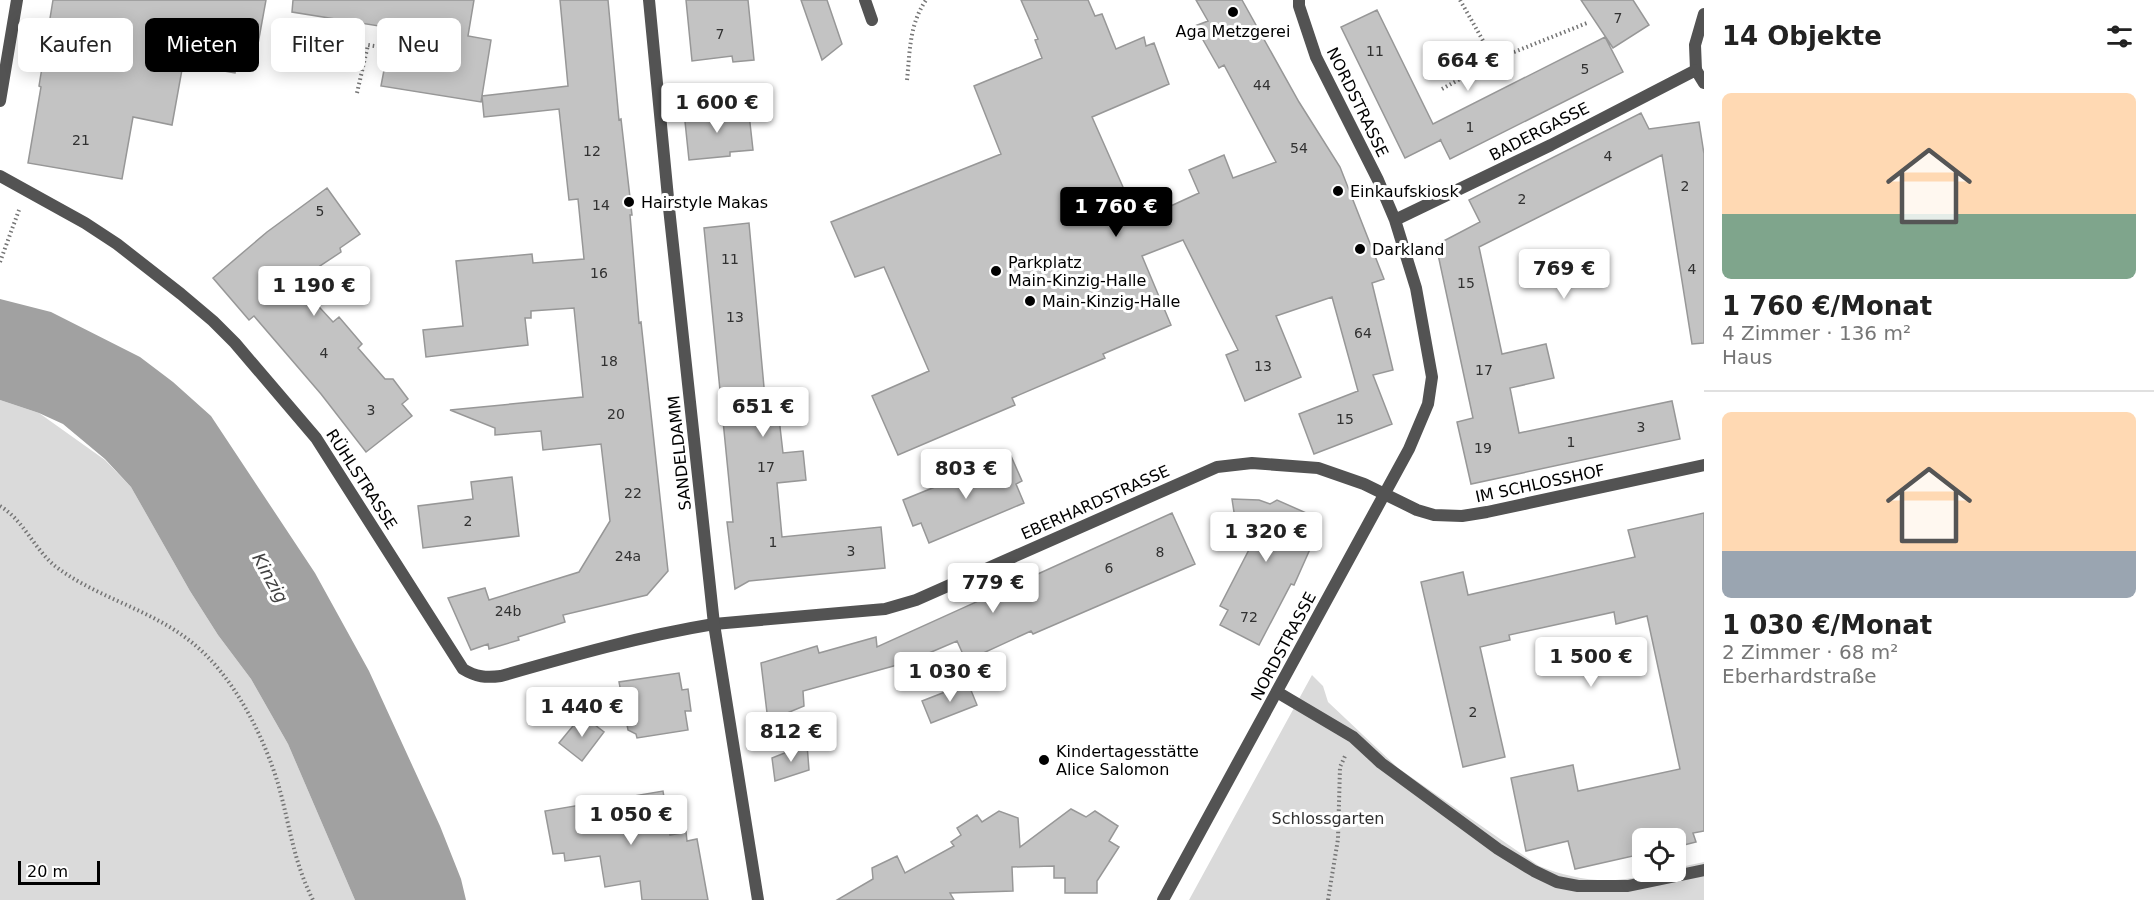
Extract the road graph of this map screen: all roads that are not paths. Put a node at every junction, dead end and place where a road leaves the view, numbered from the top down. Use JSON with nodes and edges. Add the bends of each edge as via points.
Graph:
{"nodes":[{"id":1,"x":17,"y":0,"type":"edge"},
{"id":2,"x":649,"y":0,"type":"edge"},
{"id":3,"x":865,"y":0,"type":"edge"},
{"id":4,"x":1299,"y":0,"type":"edge"},
{"id":5,"x":1704,"y":14,"type":"edge"},
{"id":6,"x":872,"y":20,"type":"dead end"},
{"id":7,"x":1696,"y":70,"type":"junction"},
{"id":8,"x":1704,"y":83,"type":"edge"},
{"id":9,"x":0,"y":101,"type":"edge"},
{"id":10,"x":0,"y":176,"type":"edge"},
{"id":11,"x":1395,"y":220,"type":"junction"},
{"id":12,"x":1704,"y":465,"type":"edge"},
{"id":13,"x":1386,"y":493,"type":"junction"},
{"id":14,"x":714,"y":624,"type":"junction"},
{"id":15,"x":1277,"y":692,"type":"junction"},
{"id":16,"x":1704,"y":870,"type":"edge"},
{"id":17,"x":758,"y":900,"type":"edge"},
{"id":18,"x":1163,"y":900,"type":"edge"}],
"edges":[{"from":1,"to":9,"type":"street"},
{"from":2,"to":14,"type":"street","name":"SANDELDAMM"},
{"from":3,"to":6,"type":"street"},
{"from":4,"to":11,"type":"street","name":"NORDSTRASSE","via":[[1316,57]]},
{"from":5,"to":7,"type":"street","via":[[1695,45]]},
{"from":7,"to":8,"type":"street"},
{"from":7,"to":11,"type":"street","name":"BADERGASSE"},
{"from":10,"to":14,"type":"street","name":"RÜHLSTRASSE","via":[[101,234],[153,271],[213,321],[260,370],[316,438],[426,613],[463,669],[472,675],[501,676],[598,648]]},
{"from":11,"to":13,"type":"street","name":"NORDSTRASSE","via":[[1416,288],[1432,377],[1428,404],[1414,441]]},
{"from":12,"to":13,"type":"street","name":"IM SCHLOSSHOF","via":[[1462,516],[1417,510]]},
{"from":13,"to":14,"type":"street","name":"EBERHARDSTRASSE","via":[[1318,468],[1252,463],[1217,467],[916,600],[877,610]]},
{"from":13,"to":15,"type":"street","name":"NORDSTRASSE"},
{"from":14,"to":17,"type":"street","name":"SANDELDAMM"},
{"from":15,"to":16,"type":"street","via":[[1353,737],[1381,763],[1498,849],[1557,882],[1628,886]]},
{"from":15,"to":18,"type":"street","name":"NORDSTRASSE"}]}
